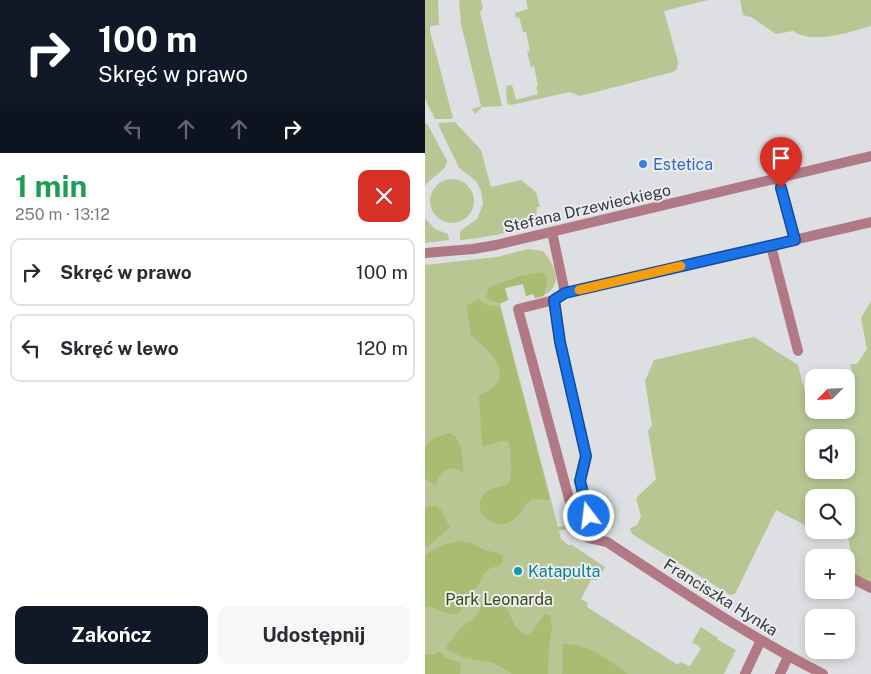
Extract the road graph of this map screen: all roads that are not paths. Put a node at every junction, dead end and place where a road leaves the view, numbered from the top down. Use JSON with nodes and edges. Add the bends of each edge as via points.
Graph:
{"nodes":[{"id":1,"x":871,"y":156,"type":"edge"},
{"id":2,"x":778,"y":178,"type":"junction"},
{"id":3,"x":871,"y":222,"type":"edge"},
{"id":4,"x":552,"y":232,"type":"junction"},
{"id":5,"x":795,"y":240,"type":"junction"},
{"id":6,"x":771,"y":246,"type":"junction"},
{"id":7,"x":425,"y":253,"type":"edge"},
{"id":8,"x":565,"y":293,"type":"junction"},
{"id":9,"x":554,"y":300,"type":"junction"},
{"id":10,"x":798,"y":351,"type":"dead end"},
{"id":11,"x":584,"y":500,"type":"junction"},
{"id":12,"x":569,"y":504,"type":"junction"},
{"id":13,"x":589,"y":516,"type":"dead end"},
{"id":14,"x":855,"y":580,"type":"edge"},
{"id":15,"x":871,"y":588,"type":"edge"},
{"id":16,"x":761,"y":640,"type":"junction"},
{"id":17,"x":788,"y":656,"type":"junction"},
{"id":18,"x":745,"y":674,"type":"edge"},
{"id":19,"x":780,"y":674,"type":"edge"},
{"id":20,"x":823,"y":674,"type":"edge"}],
"edges":[{"from":1,"to":2,"type":"street","name":"Stefana Drzewieckiego"},
{"from":2,"to":4,"type":"street","name":"Stefana Drzewieckiego"},
{"from":2,"to":5,"type":"street"},
{"from":3,"to":5,"type":"street"},
{"from":4,"to":7,"type":"street","name":"Stefana Drzewieckiego","via":[[473,250]]},
{"from":4,"to":8,"type":"street"},
{"from":5,"to":6,"type":"street"},
{"from":6,"to":8,"type":"street"},
{"from":6,"to":10,"type":"street"},
{"from":8,"to":9,"type":"street"},
{"from":9,"to":11,"type":"street","via":[[560,342],[586,456],[580,481]]},
{"from":9,"to":12,"type":"street","via":[[519,309]]},
{"from":11,"to":12,"type":"street"},
{"from":11,"to":13,"type":"street"},
{"from":12,"to":16,"type":"street","name":"Franciszka Hynka","via":[[578,532],[607,542]]},
{"from":14,"to":15,"type":"street"},
{"from":16,"to":17,"type":"street","name":"Franciszka Hynka"},
{"from":16,"to":18,"type":"street"},
{"from":17,"to":19,"type":"street"},
{"from":17,"to":20,"type":"street","name":"Franciszka Hynka"}]}
